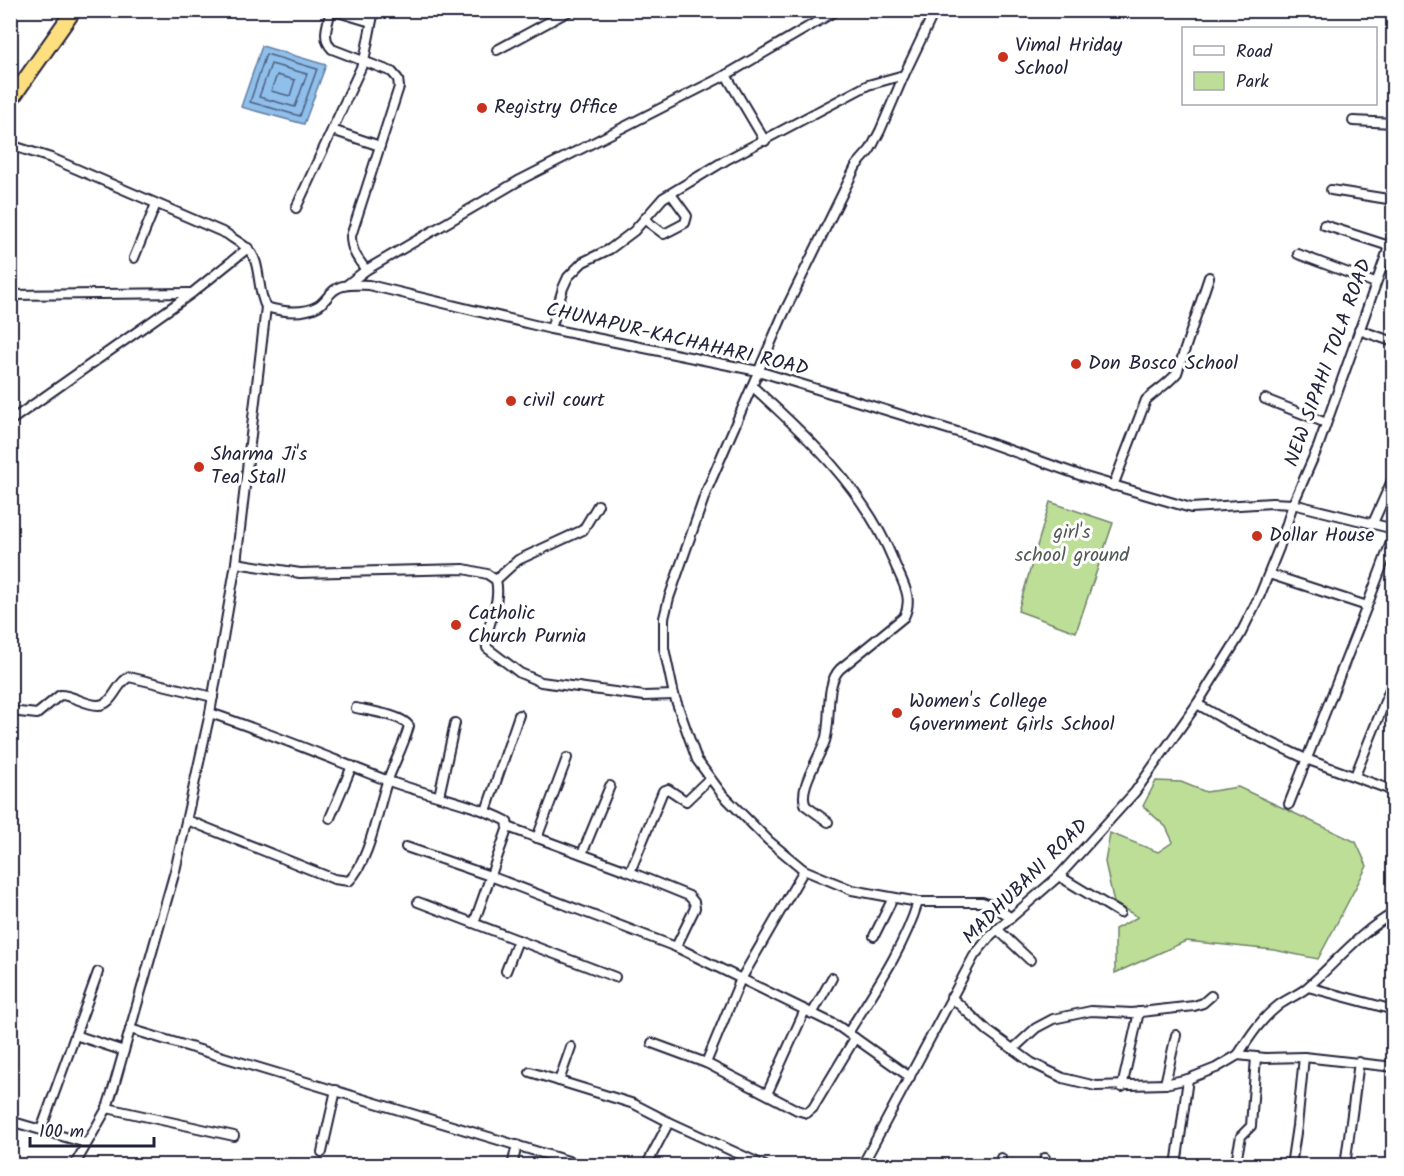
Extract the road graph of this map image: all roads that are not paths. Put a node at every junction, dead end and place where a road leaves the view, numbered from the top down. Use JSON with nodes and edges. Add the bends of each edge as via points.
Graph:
{"nodes":[{"id":1,"x":64,"y":10,"type":"edge"},
{"id":2,"x":74,"y":10,"type":"edge"},
{"id":3,"x":374,"y":10,"type":"edge"},
{"id":4,"x":571,"y":10,"type":"edge"},
{"id":5,"x":935,"y":10,"type":"edge"},
{"id":6,"x":832,"y":12,"type":"edge"},
{"id":7,"x":371,"y":22,"type":"junction"},
{"id":8,"x":497,"y":50,"type":"dead end"},
{"id":9,"x":364,"y":61,"type":"junction"},
{"id":10,"x":726,"y":75,"type":"junction"},
{"id":11,"x":904,"y":75,"type":"junction"},
{"id":12,"x":10,"y":87,"type":"edge"},
{"id":13,"x":10,"y":101,"type":"edge"},
{"id":14,"x":1353,"y":122,"type":"dead end"},
{"id":15,"x":1394,"y":123,"type":"edge"},
{"id":16,"x":332,"y":130,"type":"junction"},
{"id":17,"x":765,"y":141,"type":"junction"},
{"id":18,"x":10,"y":145,"type":"edge"},
{"id":19,"x":380,"y":146,"type":"junction"},
{"id":20,"x":1331,"y":190,"type":"dead end"},
{"id":21,"x":671,"y":194,"type":"junction"},
{"id":22,"x":1394,"y":200,"type":"edge"},
{"id":23,"x":156,"y":204,"type":"junction"},
{"id":24,"x":296,"y":208,"type":"dead end"},
{"id":25,"x":644,"y":219,"type":"junction"},
{"id":26,"x":1324,"y":225,"type":"dead end"},
{"id":27,"x":1394,"y":233,"type":"edge"},
{"id":28,"x":1389,"y":246,"type":"junction"},
{"id":29,"x":248,"y":249,"type":"junction"},
{"id":30,"x":1298,"y":254,"type":"dead end"},
{"id":31,"x":134,"y":258,"type":"dead end"},
{"id":32,"x":366,"y":270,"type":"junction"},
{"id":33,"x":1209,"y":277,"type":"dead end"},
{"id":34,"x":1375,"y":283,"type":"junction"},
{"id":35,"x":348,"y":284,"type":"junction"},
{"id":36,"x":192,"y":293,"type":"junction"},
{"id":37,"x":10,"y":295,"type":"edge"},
{"id":38,"x":266,"y":307,"type":"junction"},
{"id":39,"x":551,"y":329,"type":"junction"},
{"id":40,"x":1359,"y":330,"type":"junction"},
{"id":41,"x":1394,"y":342,"type":"edge"},
{"id":42,"x":758,"y":372,"type":"junction"},
{"id":43,"x":752,"y":386,"type":"junction"},
{"id":44,"x":1265,"y":399,"type":"dead end"},
{"id":45,"x":10,"y":421,"type":"edge"},
{"id":46,"x":1326,"y":423,"type":"junction"},
{"id":47,"x":1394,"y":476,"type":"edge"},
{"id":48,"x":1113,"y":486,"type":"junction"},
{"id":49,"x":1293,"y":504,"type":"junction"},
{"id":50,"x":598,"y":505,"type":"dead end"},
{"id":51,"x":1373,"y":523,"type":"junction"},
{"id":52,"x":1394,"y":529,"type":"edge"},
{"id":53,"x":1394,"y":534,"type":"edge"},
{"id":54,"x":236,"y":562,"type":"junction"},
{"id":55,"x":1269,"y":574,"type":"junction"},
{"id":56,"x":496,"y":580,"type":"junction"},
{"id":57,"x":1367,"y":606,"type":"junction"},
{"id":58,"x":1394,"y":680,"type":"edge"},
{"id":59,"x":674,"y":695,"type":"junction"},
{"id":60,"x":213,"y":697,"type":"junction"},
{"id":61,"x":1197,"y":704,"type":"junction"},
{"id":62,"x":356,"y":708,"type":"dead end"},
{"id":63,"x":10,"y":711,"type":"edge"},
{"id":64,"x":210,"y":713,"type":"junction"},
{"id":65,"x":519,"y":715,"type":"dead end"},
{"id":66,"x":455,"y":723,"type":"dead end"},
{"id":67,"x":567,"y":758,"type":"dead end"},
{"id":68,"x":1306,"y":759,"type":"junction"},
{"id":69,"x":352,"y":766,"type":"junction"},
{"id":70,"x":1355,"y":776,"type":"junction"},
{"id":71,"x":710,"y":778,"type":"junction"},
{"id":72,"x":388,"y":781,"type":"junction"},
{"id":73,"x":610,"y":786,"type":"dead end"},
{"id":74,"x":1394,"y":791,"type":"edge"},
{"id":75,"x":439,"y":796,"type":"junction"},
{"id":76,"x":1289,"y":804,"type":"dead end"},
{"id":77,"x":486,"y":811,"type":"junction"},
{"id":78,"x":330,"y":818,"type":"dead end"},
{"id":79,"x":187,"y":820,"type":"junction"},
{"id":80,"x":828,"y":822,"type":"dead end"},
{"id":81,"x":508,"y":827,"type":"junction"},
{"id":82,"x":537,"y":838,"type":"junction"},
{"id":83,"x":406,"y":847,"type":"dead end"},
{"id":84,"x":582,"y":854,"type":"junction"},
{"id":85,"x":1392,"y":858,"type":"edge"},
{"id":86,"x":804,"y":870,"type":"junction"},
{"id":87,"x":1394,"y":870,"type":"edge"},
{"id":88,"x":630,"y":872,"type":"junction"},
{"id":89,"x":490,"y":876,"type":"junction"},
{"id":90,"x":1059,"y":876,"type":"junction"},
{"id":91,"x":893,"y":898,"type":"junction"},
{"id":92,"x":418,"y":902,"type":"dead end"},
{"id":93,"x":918,"y":902,"type":"junction"},
{"id":94,"x":1120,"y":913,"type":"dead end"},
{"id":95,"x":1394,"y":913,"type":"edge"},
{"id":96,"x":1010,"y":917,"type":"junction"},
{"id":97,"x":474,"y":923,"type":"junction"},
{"id":98,"x":997,"y":929,"type":"junction"},
{"id":99,"x":874,"y":936,"type":"dead end"},
{"id":100,"x":518,"y":940,"type":"junction"},
{"id":101,"x":676,"y":947,"type":"junction"},
{"id":102,"x":1030,"y":960,"type":"dead end"},
{"id":103,"x":506,"y":971,"type":"dead end"},
{"id":104,"x":98,"y":972,"type":"dead end"},
{"id":105,"x":615,"y":977,"type":"dead end"},
{"id":106,"x":742,"y":978,"type":"junction"},
{"id":107,"x":832,"y":978,"type":"dead end"},
{"id":108,"x":1308,"y":987,"type":"junction"},
{"id":109,"x":1210,"y":996,"type":"dead end"},
{"id":110,"x":951,"y":997,"type":"junction"},
{"id":111,"x":1393,"y":1010,"type":"edge"},
{"id":112,"x":809,"y":1012,"type":"junction"},
{"id":113,"x":1139,"y":1012,"type":"junction"},
{"id":114,"x":130,"y":1029,"type":"junction"},
{"id":115,"x":848,"y":1033,"type":"junction"},
{"id":116,"x":75,"y":1035,"type":"junction"},
{"id":117,"x":1176,"y":1035,"type":"dead end"},
{"id":118,"x":855,"y":1038,"type":"junction"},
{"id":119,"x":652,"y":1042,"type":"dead end"},
{"id":120,"x":571,"y":1047,"type":"dead end"},
{"id":121,"x":1013,"y":1049,"type":"junction"},
{"id":122,"x":124,"y":1051,"type":"junction"},
{"id":123,"x":1238,"y":1055,"type":"junction"},
{"id":124,"x":1256,"y":1057,"type":"junction"},
{"id":125,"x":1304,"y":1057,"type":"junction"},
{"id":126,"x":1359,"y":1062,"type":"junction"},
{"id":127,"x":706,"y":1063,"type":"junction"},
{"id":128,"x":1394,"y":1067,"type":"edge"},
{"id":129,"x":530,"y":1072,"type":"dead end"},
{"id":130,"x":910,"y":1077,"type":"junction"},
{"id":131,"x":1188,"y":1079,"type":"junction"},
{"id":132,"x":559,"y":1081,"type":"junction"},
{"id":133,"x":1165,"y":1084,"type":"junction"},
{"id":134,"x":1122,"y":1087,"type":"junction"},
{"id":135,"x":336,"y":1090,"type":"junction"},
{"id":136,"x":767,"y":1094,"type":"junction"},
{"id":137,"x":106,"y":1108,"type":"junction"},
{"id":138,"x":10,"y":1121,"type":"edge"},
{"id":139,"x":669,"y":1122,"type":"junction"},
{"id":140,"x":41,"y":1130,"type":"junction"},
{"id":141,"x":234,"y":1136,"type":"dead end"},
{"id":142,"x":86,"y":1143,"type":"junction"},
{"id":143,"x":517,"y":1145,"type":"junction"},
{"id":144,"x":322,"y":1152,"type":"dead end"},
{"id":145,"x":1394,"y":1157,"type":"edge"},
{"id":146,"x":74,"y":1166,"type":"edge"},
{"id":147,"x":512,"y":1166,"type":"edge"},
{"id":148,"x":585,"y":1166,"type":"edge"},
{"id":149,"x":646,"y":1166,"type":"edge"},
{"id":150,"x":765,"y":1166,"type":"edge"},
{"id":151,"x":862,"y":1166,"type":"edge"},
{"id":152,"x":1176,"y":1166,"type":"edge"},
{"id":153,"x":1235,"y":1166,"type":"edge"},
{"id":154,"x":1291,"y":1166,"type":"edge"},
{"id":155,"x":1345,"y":1166,"type":"edge"},
{"id":156,"x":1392,"y":1166,"type":"edge"}],
"edges":[{"from":1,"to":12,"type":"highway"},
{"from":2,"to":13,"type":"highway"},
{"from":3,"to":7,"type":"street"},
{"from":4,"to":8,"type":"street"},
{"from":5,"to":11,"type":"street"},
{"from":6,"to":10,"type":"street"},
{"from":7,"to":9,"type":"street"},
{"from":7,"to":9,"type":"street","via":[[331,10],[325,36],[332,50]]},
{"from":9,"to":16,"type":"street"},
{"from":9,"to":19,"type":"street","via":[[392,72],[398,79],[399,87]]},
{"from":10,"to":17,"type":"street"},
{"from":10,"to":32,"type":"street","via":[[520,180]]},
{"from":11,"to":17,"type":"street","via":[[868,85]]},
{"from":11,"to":42,"type":"street","via":[[880,131],[856,166]]},
{"from":14,"to":15,"type":"street"},
{"from":16,"to":19,"type":"street"},
{"from":16,"to":24,"type":"street"},
{"from":17,"to":21,"type":"street"},
{"from":18,"to":23,"type":"street","via":[[51,158]]},
{"from":19,"to":32,"type":"street","via":[[351,236],[354,255]]},
{"from":20,"to":22,"type":"street"},
{"from":21,"to":25,"type":"street"},
{"from":21,"to":25,"type":"street","via":[[687,216],[685,223],[664,234]]},
{"from":23,"to":29,"type":"street","via":[[227,234]]},
{"from":23,"to":31,"type":"street"},
{"from":25,"to":39,"type":"street","via":[[622,241],[583,262],[568,277]]},
{"from":26,"to":28,"type":"street"},
{"from":27,"to":28,"type":"street","name":"NEW SIPAHI TOLA ROAD"},
{"from":28,"to":34,"type":"street","name":"NEW SIPAHI TOLA ROAD"},
{"from":29,"to":36,"type":"street"},
{"from":29,"to":38,"type":"street","via":[[255,259]]},
{"from":30,"to":34,"type":"street"},
{"from":32,"to":35,"type":"street"},
{"from":33,"to":48,"type":"street","via":[[1177,372],[1169,384],[1146,400]]},
{"from":34,"to":40,"type":"street","name":"NEW SIPAHI TOLA ROAD"},
{"from":35,"to":38,"type":"street","via":[[336,288],[319,305],[302,311]]},
{"from":35,"to":39,"type":"street","name":"CHUNAPUR-KACHAHARI ROAD","via":[[369,285]]},
{"from":36,"to":37,"type":"street"},
{"from":36,"to":45,"type":"street"},
{"from":38,"to":54,"type":"street"},
{"from":39,"to":42,"type":"street","name":"CHUNAPUR-KACHAHARI ROAD"},
{"from":40,"to":41,"type":"street"},
{"from":40,"to":46,"type":"street","name":"NEW SIPAHI TOLA ROAD"},
{"from":42,"to":43,"type":"street"},
{"from":42,"to":48,"type":"street","name":"CHUNAPUR-KACHAHARI ROAD","via":[[967,435]]},
{"from":43,"to":59,"type":"street","via":[[706,492],[669,598],[664,648]]},
{"from":43,"to":80,"type":"street","via":[[850,486],[877,524],[908,594],[909,608],[904,618],[840,669],[833,679],[825,740],[802,794],[806,806]]},
{"from":44,"to":46,"type":"street"},
{"from":46,"to":49,"type":"street","name":"NEW SIPAHI TOLA ROAD"},
{"from":47,"to":51,"type":"street"},
{"from":48,"to":49,"type":"street","name":"CHUNAPUR-KACHAHARI ROAD","via":[[1191,508]]},
{"from":49,"to":51,"type":"street","name":"CHUNAPUR-KACHAHARI ROAD"},
{"from":49,"to":55,"type":"street","name":"MADHUBANI ROAD"},
{"from":50,"to":56,"type":"street","via":[[582,530],[518,560]]},
{"from":51,"to":52,"type":"street","name":"CHUNAPUR-KACHAHARI ROAD"},
{"from":53,"to":57,"type":"street"},
{"from":54,"to":56,"type":"street","via":[[300,573],[476,570]]},
{"from":54,"to":60,"type":"street"},
{"from":55,"to":57,"type":"street"},
{"from":55,"to":61,"type":"street","name":"MADHUBANI ROAD","via":[[1240,635]]},
{"from":56,"to":59,"type":"street","via":[[499,591],[487,648],[520,673],[552,685],[644,696]]},
{"from":57,"to":68,"type":"street"},
{"from":58,"to":70,"type":"street"},
{"from":59,"to":71,"type":"street","via":[[698,760]]},
{"from":60,"to":63,"type":"street","via":[[129,677],[101,706],[60,695],[37,714]]},
{"from":60,"to":64,"type":"street"},
{"from":61,"to":68,"type":"street"},
{"from":61,"to":90,"type":"street","name":"MADHUBANI ROAD","via":[[1135,792]]},
{"from":62,"to":72,"type":"street","via":[[398,718],[409,726]]},
{"from":64,"to":69,"type":"street"},
{"from":64,"to":79,"type":"street"},
{"from":65,"to":77,"type":"street"},
{"from":66,"to":75,"type":"street"},
{"from":67,"to":82,"type":"street"},
{"from":68,"to":70,"type":"street"},
{"from":68,"to":76,"type":"street"},
{"from":69,"to":72,"type":"street"},
{"from":69,"to":78,"type":"street"},
{"from":70,"to":74,"type":"street"},
{"from":71,"to":86,"type":"street","via":[[745,818]]},
{"from":71,"to":88,"type":"street","via":[[686,801],[668,789],[663,790]]},
{"from":72,"to":75,"type":"street"},
{"from":72,"to":79,"type":"street","via":[[365,853],[349,881],[334,879]]},
{"from":73,"to":84,"type":"street"},
{"from":75,"to":77,"type":"street"},
{"from":77,"to":81,"type":"street","via":[[507,821]]},
{"from":79,"to":114,"type":"street"},
{"from":81,"to":82,"type":"street"},
{"from":81,"to":89,"type":"street"},
{"from":82,"to":84,"type":"street"},
{"from":83,"to":89,"type":"street"},
{"from":84,"to":88,"type":"street"},
{"from":85,"to":87,"type":"street"},
{"from":86,"to":91,"type":"street","via":[[852,890]]},
{"from":86,"to":106,"type":"street"},
{"from":88,"to":101,"type":"street","via":[[689,896],[694,902],[692,917]]},
{"from":89,"to":97,"type":"street"},
{"from":89,"to":101,"type":"street"},
{"from":90,"to":94,"type":"street"},
{"from":90,"to":96,"type":"street","name":"MADHUBANI ROAD"},
{"from":91,"to":93,"type":"street"},
{"from":91,"to":99,"type":"street"},
{"from":92,"to":97,"type":"street"},
{"from":93,"to":96,"type":"street","via":[[982,902]]},
{"from":93,"to":115,"type":"street","via":[[900,949]]},
{"from":95,"to":108,"type":"street","via":[[1343,951]]},
{"from":96,"to":98,"type":"street","name":"MADHUBANI ROAD"},
{"from":97,"to":100,"type":"street"},
{"from":98,"to":102,"type":"street"},
{"from":98,"to":110,"type":"street","name":"MADHUBANI ROAD","via":[[974,956]]},
{"from":100,"to":103,"type":"street"},
{"from":100,"to":105,"type":"street"},
{"from":101,"to":106,"type":"street"},
{"from":104,"to":116,"type":"street"},
{"from":106,"to":112,"type":"street"},
{"from":106,"to":127,"type":"street"},
{"from":107,"to":112,"type":"street"},
{"from":108,"to":111,"type":"street"},
{"from":108,"to":123,"type":"street","via":[[1263,1019]]},
{"from":109,"to":113,"type":"street","via":[[1194,1006]]},
{"from":110,"to":121,"type":"street"},
{"from":110,"to":130,"type":"street","name":"MADHUBANI ROAD"},
{"from":112,"to":115,"type":"street"},
{"from":112,"to":136,"type":"street"},
{"from":113,"to":121,"type":"street","via":[[1091,1011],[1053,1019]]},
{"from":113,"to":134,"type":"street"},
{"from":114,"to":122,"type":"street"},
{"from":114,"to":135,"type":"street"},
{"from":115,"to":118,"type":"street"},
{"from":116,"to":122,"type":"street"},
{"from":116,"to":140,"type":"street"},
{"from":117,"to":133,"type":"street"},
{"from":118,"to":130,"type":"street"},
{"from":118,"to":136,"type":"street","via":[[810,1111],[803,1113]]},
{"from":119,"to":127,"type":"street"},
{"from":120,"to":132,"type":"street"},
{"from":121,"to":134,"type":"street","via":[[1062,1078]]},
{"from":122,"to":137,"type":"street"},
{"from":123,"to":124,"type":"street"},
{"from":123,"to":131,"type":"street"},
{"from":124,"to":125,"type":"street"},
{"from":124,"to":153,"type":"street","via":[[1251,1125],[1241,1136]]},
{"from":125,"to":126,"type":"street"},
{"from":125,"to":154,"type":"street"},
{"from":126,"to":128,"type":"street"},
{"from":126,"to":155,"type":"street"},
{"from":127,"to":136,"type":"street"},
{"from":129,"to":132,"type":"street"},
{"from":130,"to":151,"type":"street","name":"MADHUBANI ROAD"},
{"from":131,"to":133,"type":"street"},
{"from":131,"to":152,"type":"street"},
{"from":132,"to":139,"type":"street","via":[[634,1104]]},
{"from":133,"to":134,"type":"street"},
{"from":135,"to":143,"type":"street"},
{"from":135,"to":144,"type":"street"},
{"from":137,"to":141,"type":"street"},
{"from":137,"to":142,"type":"street"},
{"from":138,"to":140,"type":"street"},
{"from":139,"to":149,"type":"street"},
{"from":139,"to":150,"type":"street"},
{"from":140,"to":142,"type":"street"},
{"from":142,"to":146,"type":"street"},
{"from":143,"to":147,"type":"street"},
{"from":143,"to":148,"type":"street"},
{"from":145,"to":156,"type":"street"}]}
